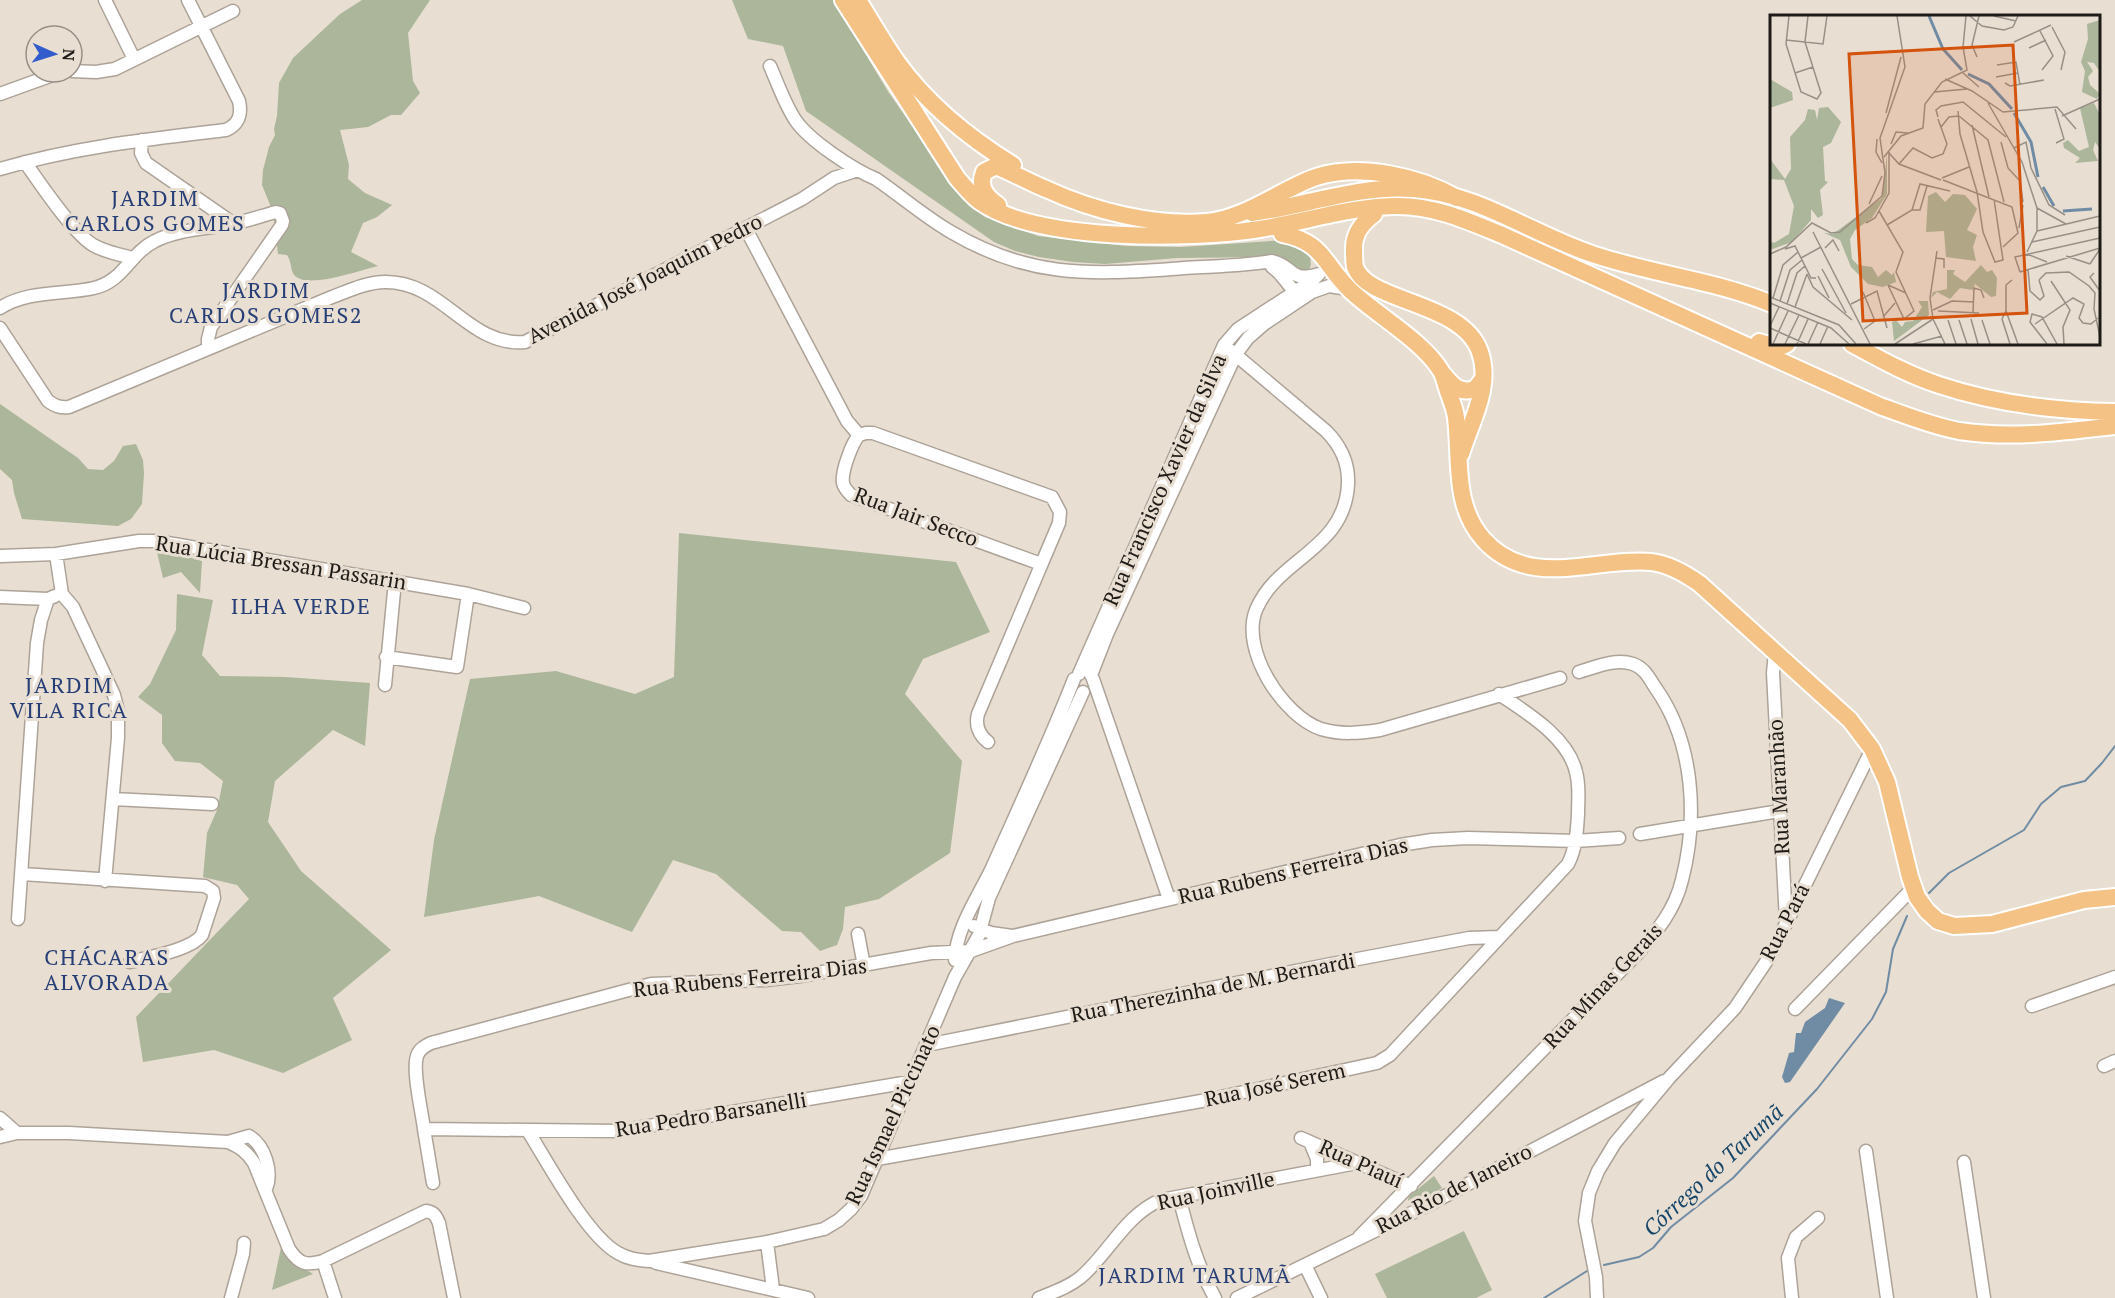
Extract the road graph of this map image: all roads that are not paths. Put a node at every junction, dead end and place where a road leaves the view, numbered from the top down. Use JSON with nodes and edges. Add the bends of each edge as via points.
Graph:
{"nodes":[{"id":1,"x":105,"y":0,"type":"edge"},
{"id":2,"x":188,"y":0,"type":"edge"},
{"id":3,"x":843,"y":0,"type":"edge"},
{"id":4,"x":858,"y":0,"type":"edge"},
{"id":5,"x":233,"y":10,"type":"dead end"},
{"id":6,"x":202,"y":27,"type":"junction"},
{"id":7,"x":134,"y":59,"type":"junction"},
{"id":8,"x":770,"y":66,"type":"dead end"},
{"id":9,"x":84,"y":71,"type":"edge"},
{"id":10,"x":28,"y":84,"type":"edge"},
{"id":11,"x":0,"y":94,"type":"edge"},
{"id":12,"x":142,"y":140,"type":"junction"},
{"id":13,"x":25,"y":162,"type":"junction"},
{"id":14,"x":0,"y":169,"type":"edge"},
{"id":15,"x":858,"y":170,"type":"junction"},
{"id":16,"x":1358,"y":191,"type":"junction"},
{"id":17,"x":1457,"y":198,"type":"junction"},
{"id":18,"x":1374,"y":214,"type":"junction"},
{"id":19,"x":1231,"y":216,"type":"junction"},
{"id":20,"x":234,"y":224,"type":"junction"},
{"id":21,"x":746,"y":228,"type":"junction"},
{"id":22,"x":1282,"y":234,"type":"junction"},
{"id":23,"x":1158,"y":236,"type":"junction"},
{"id":24,"x":134,"y":258,"type":"junction"},
{"id":25,"x":1325,"y":258,"type":"junction"},
{"id":26,"x":1557,"y":260,"type":"junction"},
{"id":27,"x":1263,"y":262,"type":"junction"},
{"id":28,"x":1586,"y":273,"type":"junction"},
{"id":29,"x":1319,"y":274,"type":"junction"},
{"id":30,"x":1348,"y":289,"type":"junction"},
{"id":31,"x":1296,"y":291,"type":"junction"},
{"id":32,"x":1770,"y":303,"type":"edge"},
{"id":33,"x":0,"y":308,"type":"edge"},
{"id":34,"x":1770,"y":311,"type":"edge"},
{"id":35,"x":0,"y":328,"type":"edge"},
{"id":36,"x":1224,"y":345,"type":"junction"},
{"id":37,"x":1785,"y":345,"type":"edge"},
{"id":38,"x":1854,"y":345,"type":"edge"},
{"id":39,"x":208,"y":349,"type":"junction"},
{"id":40,"x":1236,"y":354,"type":"junction"},
{"id":41,"x":1442,"y":372,"type":"junction"},
{"id":42,"x":1483,"y":379,"type":"junction"},
{"id":43,"x":2115,"y":412,"type":"edge"},
{"id":44,"x":2115,"y":426,"type":"edge"},
{"id":45,"x":859,"y":435,"type":"junction"},
{"id":46,"x":1460,"y":460,"type":"junction"},
{"id":47,"x":56,"y":554,"type":"junction"},
{"id":48,"x":0,"y":556,"type":"edge"},
{"id":49,"x":1041,"y":564,"type":"junction"},
{"id":50,"x":395,"y":581,"type":"junction"},
{"id":51,"x":62,"y":594,"type":"junction"},
{"id":52,"x":468,"y":594,"type":"junction"},
{"id":53,"x":0,"y":597,"type":"edge"},
{"id":54,"x":48,"y":599,"type":"junction"},
{"id":55,"x":524,"y":608,"type":"dead end"},
{"id":56,"x":1775,"y":652,"type":"junction"},
{"id":57,"x":386,"y":657,"type":"junction"},
{"id":58,"x":1579,"y":672,"type":"dead end"},
{"id":59,"x":1084,"y":677,"type":"junction"},
{"id":60,"x":1560,"y":678,"type":"dead end"},
{"id":61,"x":385,"y":685,"type":"dead end"},
{"id":62,"x":1084,"y":692,"type":"junction"},
{"id":63,"x":1499,"y":694,"type":"junction"},
{"id":64,"x":1069,"y":709,"type":"junction"},
{"id":65,"x":1105,"y":715,"type":"junction"},
{"id":66,"x":988,"y":742,"type":"dead end"},
{"id":67,"x":1872,"y":749,"type":"junction"},
{"id":68,"x":113,"y":799,"type":"junction"},
{"id":69,"x":212,"y":804,"type":"dead end"},
{"id":70,"x":1780,"y":811,"type":"junction"},
{"id":71,"x":1691,"y":826,"type":"junction"},
{"id":72,"x":1640,"y":834,"type":"dead end"},
{"id":73,"x":1619,"y":838,"type":"dead end"},
{"id":74,"x":1576,"y":841,"type":"junction"},
{"id":75,"x":22,"y":874,"type":"junction"},
{"id":76,"x":105,"y":881,"type":"junction"},
{"id":77,"x":1913,"y":888,"type":"junction"},
{"id":78,"x":2115,"y":897,"type":"edge"},
{"id":79,"x":1169,"y":899,"type":"junction"},
{"id":80,"x":18,"y":919,"type":"dead end"},
{"id":81,"x":1786,"y":922,"type":"junction"},
{"id":82,"x":965,"y":923,"type":"junction"},
{"id":83,"x":981,"y":928,"type":"junction"},
{"id":84,"x":858,"y":934,"type":"dead end"},
{"id":85,"x":1013,"y":936,"type":"junction"},
{"id":86,"x":1500,"y":937,"type":"junction"},
{"id":87,"x":956,"y":948,"type":"junction"},
{"id":88,"x":971,"y":951,"type":"junction"},
{"id":89,"x":130,"y":962,"type":"dead end"},
{"id":90,"x":864,"y":966,"type":"junction"},
{"id":91,"x":955,"y":977,"type":"junction"},
{"id":92,"x":2115,"y":977,"type":"edge"},
{"id":93,"x":2032,"y":1006,"type":"dead end"},
{"id":94,"x":1795,"y":1009,"type":"dead end"},
{"id":95,"x":927,"y":1045,"type":"junction"},
{"id":96,"x":1670,"y":1077,"type":"junction"},
{"id":97,"x":909,"y":1082,"type":"junction"},
{"id":98,"x":0,"y":1118,"type":"edge"},
{"id":99,"x":424,"y":1129,"type":"junction"},
{"id":100,"x":528,"y":1131,"type":"junction"},
{"id":101,"x":17,"y":1133,"type":"junction"},
{"id":102,"x":0,"y":1137,"type":"edge"},
{"id":103,"x":1866,"y":1150,"type":"dead end"},
{"id":104,"x":877,"y":1159,"type":"junction"},
{"id":105,"x":1964,"y":1162,"type":"dead end"},
{"id":106,"x":1357,"y":1163,"type":"junction"},
{"id":107,"x":1317,"y":1170,"type":"junction"},
{"id":108,"x":433,"y":1183,"type":"dead end"},
{"id":109,"x":1411,"y":1186,"type":"junction"},
{"id":110,"x":1179,"y":1197,"type":"junction"},
{"id":111,"x":1818,"y":1218,"type":"dead end"},
{"id":112,"x":1359,"y":1237,"type":"junction"},
{"id":113,"x":767,"y":1242,"type":"junction"},
{"id":114,"x":244,"y":1243,"type":"dead end"},
{"id":115,"x":323,"y":1261,"type":"junction"},
{"id":116,"x":649,"y":1261,"type":"junction"},
{"id":117,"x":1305,"y":1264,"type":"junction"},
{"id":118,"x":773,"y":1289,"type":"junction"},
{"id":119,"x":1240,"y":1297,"type":"edge"},
{"id":120,"x":231,"y":1298,"type":"edge"},
{"id":121,"x":335,"y":1298,"type":"edge"},
{"id":122,"x":454,"y":1298,"type":"edge"},
{"id":123,"x":808,"y":1298,"type":"edge"},
{"id":124,"x":1039,"y":1298,"type":"edge"},
{"id":125,"x":1215,"y":1298,"type":"edge"},
{"id":126,"x":1321,"y":1298,"type":"edge"},
{"id":127,"x":1597,"y":1298,"type":"edge"},
{"id":128,"x":1792,"y":1298,"type":"edge"},
{"id":129,"x":1887,"y":1298,"type":"edge"},
{"id":130,"x":1984,"y":1298,"type":"edge"}],
"edges":[{"from":1,"to":7,"type":"street"},
{"from":2,"to":6,"type":"street"},
{"from":3,"to":23,"type":"main road","via":[[942,156],[979,201],[1038,225]]},
{"from":4,"to":19,"type":"main road","via":[[898,63],[936,107],[983,147],[1018,168],[1089,199],[1116,206],[1159,214]]},
{"from":5,"to":6,"type":"street"},
{"from":6,"to":7,"type":"street"},
{"from":6,"to":12,"type":"street","via":[[239,101],[239,119],[226,130]]},
{"from":7,"to":9,"type":"street","via":[[105,72]]},
{"from":8,"to":15,"type":"street","via":[[797,123]]},
{"from":10,"to":11,"type":"street"},
{"from":12,"to":13,"type":"street"},
{"from":12,"to":20,"type":"street","via":[[141,153],[146,163]]},
{"from":13,"to":14,"type":"street"},
{"from":13,"to":24,"type":"street","via":[[93,245]]},
{"from":15,"to":21,"type":"street","name":"Avenida José Joaquim Pedro","via":[[834,178]]},
{"from":15,"to":27,"type":"street","via":[[965,240],[1038,267],[1112,273]]},
{"from":16,"to":17,"type":"main road","via":[[1412,189]]},
{"from":16,"to":19,"type":"main road"},
{"from":16,"to":34,"type":"main road","via":[[1421,196],[1462,206],[1603,265],[1723,295]]},
{"from":17,"to":19,"type":"main road","via":[[1437,186],[1394,174],[1329,174]]},
{"from":17,"to":32,"type":"main road","via":[[1597,256]]},
{"from":18,"to":22,"type":"main road"},
{"from":18,"to":26,"type":"main road","via":[[1416,213],[1445,218]]},
{"from":18,"to":42,"type":"main road","via":[[1356,234],[1355,267],[1360,275],[1369,283],[1449,317],[1462,327],[1480,352]]},
{"from":19,"to":23,"type":"main road","via":[[1208,222],[1135,217],[1072,200],[996,166],[982,177],[987,196],[1002,207],[1044,220]]},
{"from":20,"to":24,"type":"street","via":[[157,240]]},
{"from":20,"to":39,"type":"street","via":[[276,212],[282,216],[282,225],[211,327]]},
{"from":21,"to":39,"type":"street","name":"Avenida José Joaquim Pedro","via":[[525,342],[491,338],[435,297],[410,285],[374,282]]},
{"from":21,"to":45,"type":"street","via":[[847,421]]},
{"from":22,"to":23,"type":"main road","via":[[1198,242]]},
{"from":22,"to":25,"type":"main road","via":[[1311,244]]},
{"from":23,"to":26,"type":"main road","via":[[1228,234],[1360,209],[1401,206],[1455,216]]},
{"from":24,"to":33,"type":"street","via":[[119,276],[94,288],[37,294]]},
{"from":25,"to":29,"type":"street"},
{"from":25,"to":30,"type":"main road"},
{"from":26,"to":28,"type":"main road"},
{"from":27,"to":29,"type":"street","via":[[1277,262],[1302,278]]},
{"from":27,"to":31,"type":"street","via":[[1279,272]]},
{"from":28,"to":37,"type":"main road","via":[[1613,278],[1762,344],[1778,348]]},
{"from":28,"to":44,"type":"main road","via":[[1880,406],[1930,423],[2009,436]]},
{"from":29,"to":31,"type":"street","name":"Rua Francisco Xavier da Silva"},
{"from":30,"to":31,"type":"street","name":"Rua Francisco Xavier da Silva","via":[[1329,286]]},
{"from":30,"to":41,"type":"main road","via":[[1425,352]]},
{"from":31,"to":36,"type":"street","name":"Rua Francisco Xavier da Silva","via":[[1238,329]]},
{"from":31,"to":40,"type":"street","name":"Rua Francisco Xavier da Silva"},
{"from":35,"to":39,"type":"street","name":"Avenida José Joaquim Pedro","via":[[48,401],[62,408]]},
{"from":36,"to":40,"type":"street"},
{"from":36,"to":59,"type":"street","name":"Rua Francisco Xavier da Silva"},
{"from":38,"to":43,"type":"main road","via":[[1938,385],[2017,405],[2072,412]]},
{"from":40,"to":59,"type":"street","name":"Rua Francisco Xavier da Silva"},
{"from":40,"to":63,"type":"street","via":[[1331,436],[1347,464],[1348,497],[1330,534],[1262,596],[1255,613],[1253,641],[1258,657],[1265,675],[1283,699],[1304,720],[1319,728],[1358,733]]},
{"from":41,"to":42,"type":"main road","via":[[1458,389],[1475,389]]},
{"from":41,"to":46,"type":"main road","via":[[1455,412]]},
{"from":42,"to":46,"type":"main road","via":[[1482,395]]},
{"from":45,"to":49,"type":"street","name":"Rua Jair Secco","via":[[843,474],[844,486],[851,495]]},
{"from":45,"to":49,"type":"street","via":[[873,433],[1052,497],[1059,506],[1060,517]]},
{"from":46,"to":56,"type":"main road","via":[[1460,489],[1469,519],[1494,551],[1505,558],[1554,569],[1633,561],[1673,568],[1700,584]]},
{"from":47,"to":48,"type":"street","name":"Rua Lúcia Bressan Passarin"},
{"from":47,"to":50,"type":"street","name":"Rua Lúcia Bressan Passarin","via":[[156,541]]},
{"from":47,"to":51,"type":"street"},
{"from":49,"to":66,"type":"street","via":[[978,714],[979,732]]},
{"from":50,"to":52,"type":"street","name":"Rua Lúcia Bressan Passarin"},
{"from":50,"to":57,"type":"street"},
{"from":51,"to":54,"type":"street"},
{"from":51,"to":68,"type":"street","via":[[73,607],[118,711]]},
{"from":52,"to":55,"type":"street","name":"Rua Lúcia Bressan Passarin"},
{"from":52,"to":57,"type":"street","via":[[457,667]]},
{"from":53,"to":54,"type":"street"},
{"from":54,"to":75,"type":"street","via":[[37,643]]},
{"from":56,"to":67,"type":"main road","via":[[1850,720]]},
{"from":56,"to":70,"type":"street","name":"Rua Maranhão"},
{"from":57,"to":61,"type":"street"},
{"from":58,"to":71,"type":"street","name":"Rua Minas Gerais","via":[[1612,662],[1633,664],[1643,670],[1664,700],[1678,732],[1690,787]]},
{"from":59,"to":62,"type":"street","via":[[1075,686]]},
{"from":59,"to":64,"type":"street","name":"Rua Francisco Xavier da Silva"},
{"from":59,"to":65,"type":"street"},
{"from":60,"to":63,"type":"street"},
{"from":62,"to":64,"type":"street","name":"Rua Francisco Xavier da Silva"},
{"from":62,"to":65,"type":"street"},
{"from":63,"to":74,"type":"street","via":[[1547,730],[1573,761],[1579,789]]},
{"from":64,"to":82,"type":"street","name":"Rua Francisco Xavier da Silva"},
{"from":64,"to":83,"type":"street","name":"Rua Francisco Xavier da Silva","via":[[989,898]]},
{"from":65,"to":79,"type":"street"},
{"from":67,"to":77,"type":"main road","via":[[1887,782]]},
{"from":67,"to":81,"type":"street","name":"Rua Pará"},
{"from":68,"to":69,"type":"street"},
{"from":68,"to":76,"type":"street"},
{"from":70,"to":71,"type":"street"},
{"from":70,"to":81,"type":"street","name":"Rua Maranhão"},
{"from":71,"to":72,"type":"street"},
{"from":71,"to":109,"type":"street","name":"Rua Minas Gerais","via":[[1682,881],[1662,925]]},
{"from":73,"to":74,"type":"street","name":"Rua Rubens Ferreira Dias"},
{"from":74,"to":79,"type":"street","name":"Rua Rubens Ferreira Dias","via":[[1431,840]]},
{"from":74,"to":86,"type":"street","name":"Rua José Serem","via":[[1568,864]]},
{"from":75,"to":76,"type":"street"},
{"from":75,"to":80,"type":"street"},
{"from":76,"to":89,"type":"street","via":[[205,886],[213,891],[199,940]]},
{"from":77,"to":78,"type":"main road","via":[[1927,911],[1938,921],[1954,926],[1992,924],[2084,900]]},
{"from":77,"to":94,"type":"street"},
{"from":79,"to":85,"type":"street","name":"Rua Rubens Ferreira Dias"},
{"from":81,"to":96,"type":"street","name":"Rua Pará","via":[[1770,956],[1735,1008]]},
{"from":82,"to":83,"type":"street"},
{"from":82,"to":87,"type":"street","name":"Rua Francisco Xavier da Silva"},
{"from":83,"to":85,"type":"street"},
{"from":83,"to":88,"type":"street","name":"Rua Francisco Xavier da Silva"},
{"from":84,"to":90,"type":"street"},
{"from":85,"to":88,"type":"street","name":"Rua Rubens Ferreira Dias"},
{"from":86,"to":95,"type":"street","name":"Rua Therezinha de M. Bernardi","via":[[1468,938],[1348,960]]},
{"from":86,"to":104,"type":"street","name":"Rua José Serem","via":[[1390,1055],[1377,1063],[1208,1100]]},
{"from":87,"to":88,"type":"street","name":"Rua Rubens Ferreira Dias"},
{"from":87,"to":90,"type":"street","name":"Rua Rubens Ferreira Dias"},
{"from":87,"to":91,"type":"street","name":"Rua Ismael Piccinato"},
{"from":88,"to":91,"type":"street","name":"Rua Ismael Piccinato"},
{"from":90,"to":99,"type":"street","name":"Rua Rubens Ferreira Dias","via":[[766,980],[651,984],[431,1043],[417,1053],[415,1065]]},
{"from":91,"to":95,"type":"street","name":"Rua Ismael Piccinato"},
{"from":92,"to":93,"type":"street"},
{"from":95,"to":97,"type":"street","name":"Rua Ismael Piccinato"},
{"from":96,"to":112,"type":"street","name":"Rua Rio de Janeiro","via":[[1428,1205]]},
{"from":96,"to":127,"type":"street","name":"Rua Pará","via":[[1615,1143],[1589,1193],[1585,1221]]},
{"from":97,"to":100,"type":"street","name":"Rua Pedro Barsanelli","via":[[642,1129]]},
{"from":97,"to":104,"type":"street","name":"Rua Ismael Piccinato"},
{"from":98,"to":101,"type":"street"},
{"from":99,"to":100,"type":"street","name":"Rua Pedro Barsanelli"},
{"from":99,"to":108,"type":"street"},
{"from":100,"to":116,"type":"street","name":"Rua Ismael Piccinato","via":[[602,1242],[617,1253]]},
{"from":101,"to":102,"type":"street"},
{"from":101,"to":115,"type":"street","via":[[80,1133],[228,1142],[238,1146],[247,1153],[266,1190],[295,1258],[306,1264]]},
{"from":103,"to":129,"type":"street"},
{"from":104,"to":113,"type":"street","name":"Rua Ismael Piccinato","via":[[861,1196],[839,1220],[824,1229]]},
{"from":105,"to":130,"type":"street"},
{"from":106,"to":107,"type":"street","name":"Rua Joinville"},
{"from":106,"to":107,"type":"street","name":"Rua Piauí","via":[[1306,1140],[1317,1159]]},
{"from":106,"to":109,"type":"street","name":"Rua Piauí"},
{"from":107,"to":110,"type":"street","name":"Rua Joinville"},
{"from":109,"to":112,"type":"street","name":"Rua Minas Gerais"},
{"from":110,"to":124,"type":"street","name":"Rua Joinville","via":[[1148,1205],[1080,1278]]},
{"from":110,"to":125,"type":"street","via":[[1189,1236]]},
{"from":111,"to":128,"type":"street","via":[[1796,1237],[1788,1258]]},
{"from":112,"to":117,"type":"street","name":"Rua Rio de Janeiro"},
{"from":113,"to":116,"type":"street","name":"Rua Ismael Piccinato"},
{"from":113,"to":118,"type":"street"},
{"from":114,"to":120,"type":"street"},
{"from":115,"to":121,"type":"street"},
{"from":115,"to":122,"type":"street","via":[[426,1211],[432,1212],[439,1223]]},
{"from":116,"to":118,"type":"street"},
{"from":117,"to":119,"type":"street","name":"Rua Rio de Janeiro"},
{"from":117,"to":126,"type":"street"},
{"from":118,"to":123,"type":"street"}]}
